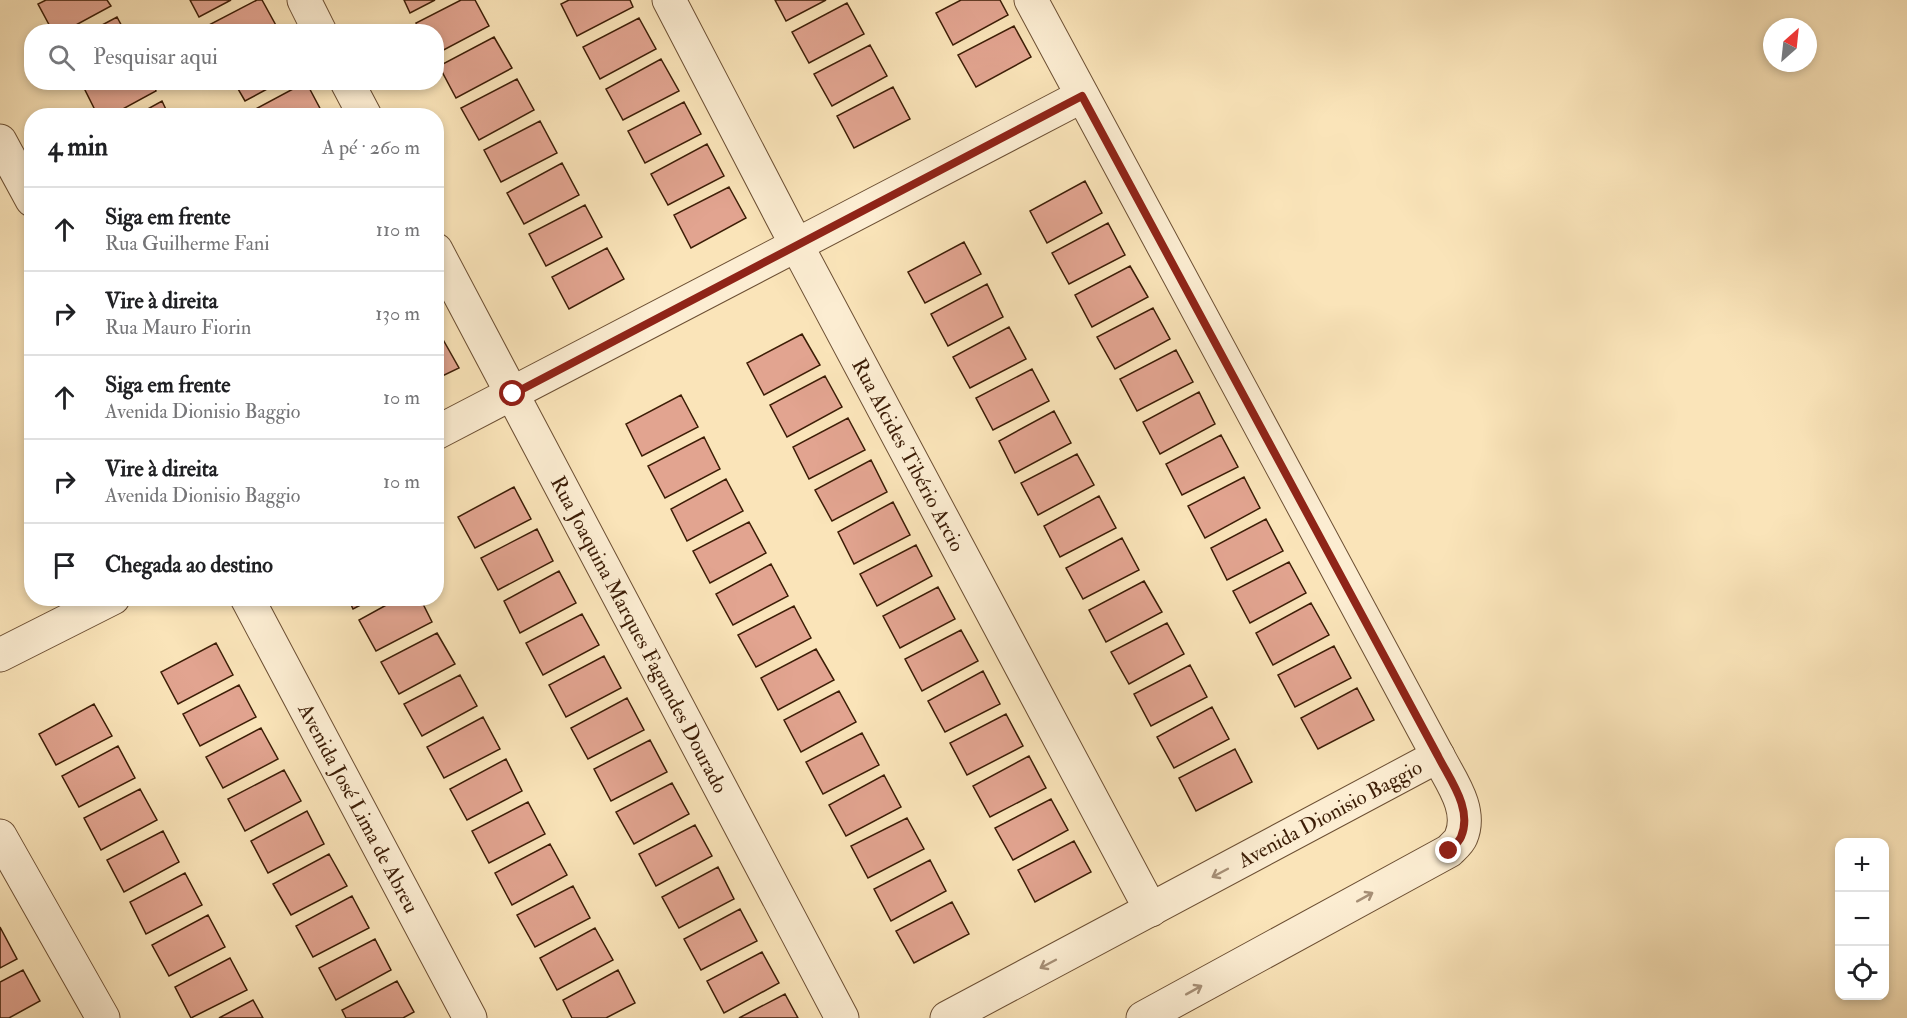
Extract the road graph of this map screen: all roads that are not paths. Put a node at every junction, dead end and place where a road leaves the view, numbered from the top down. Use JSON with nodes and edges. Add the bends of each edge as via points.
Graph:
{"nodes":[{"id":1,"x":304,"y":0,"type":"edge"},
{"id":2,"x":669,"y":0,"type":"edge"},
{"id":3,"x":1031,"y":0,"type":"edge"},
{"id":4,"x":316,"y":24,"type":"edge"},
{"id":5,"x":351,"y":90,"type":"edge"},
{"id":6,"x":1082,"y":96,"type":"junction"},
{"id":7,"x":361,"y":108,"type":"edge"},
{"id":8,"x":0,"y":141,"type":"edge"},
{"id":9,"x":24,"y":185,"type":"edge"},
{"id":10,"x":797,"y":246,"type":"junction"},
{"id":11,"x":444,"y":265,"type":"edge"},
{"id":12,"x":513,"y":394,"type":"junction"},
{"id":13,"x":444,"y":429,"type":"edge"},
{"id":14,"x":97,"y":606,"type":"edge"},
{"id":15,"x":251,"y":606,"type":"edge"},
{"id":16,"x":0,"y":655,"type":"edge"},
{"id":17,"x":1438,"y":756,"type":"junction"},
{"id":18,"x":0,"y":836,"type":"edge"},
{"id":19,"x":1151,"y":910,"type":"junction"},
{"id":20,"x":103,"y":1018,"type":"edge"},
{"id":21,"x":470,"y":1018,"type":"edge"},
{"id":22,"x":842,"y":1018,"type":"edge"},
{"id":23,"x":947,"y":1018,"type":"edge"},
{"id":24,"x":1143,"y":1018,"type":"edge"}],
"edges":[{"from":1,"to":4,"type":"street"},
{"from":2,"to":10,"type":"street","name":"Rua Alcides Tibério Arcio"},
{"from":3,"to":6,"type":"street"},
{"from":5,"to":7,"type":"street"},
{"from":6,"to":10,"type":"street"},
{"from":6,"to":17,"type":"street"},
{"from":8,"to":9,"type":"street"},
{"from":10,"to":12,"type":"street"},
{"from":10,"to":19,"type":"street","name":"Rua Alcides Tibério Arcio"},
{"from":11,"to":12,"type":"street","name":"Rua Joaquina Marques Fagundes Dourado"},
{"from":12,"to":13,"type":"street"},
{"from":12,"to":22,"type":"street","name":"Rua Joaquina Marques Fagundes Dourado"},
{"from":14,"to":16,"type":"street"},
{"from":15,"to":21,"type":"street","name":"Avenida José Lima de Abreu"},
{"from":17,"to":19,"type":"street","name":"Avenida Dionisio Baggio","one_way":true},
{"from":24,"to":17,"type":"street","name":"Avenida Dionisio Baggio","one_way":true,"via":[[1449,851],[1461,839],[1465,822],[1463,805]]},
{"from":18,"to":20,"type":"street"},
{"from":19,"to":23,"type":"street","name":"Avenida Dionisio Baggio","one_way":true}]}
